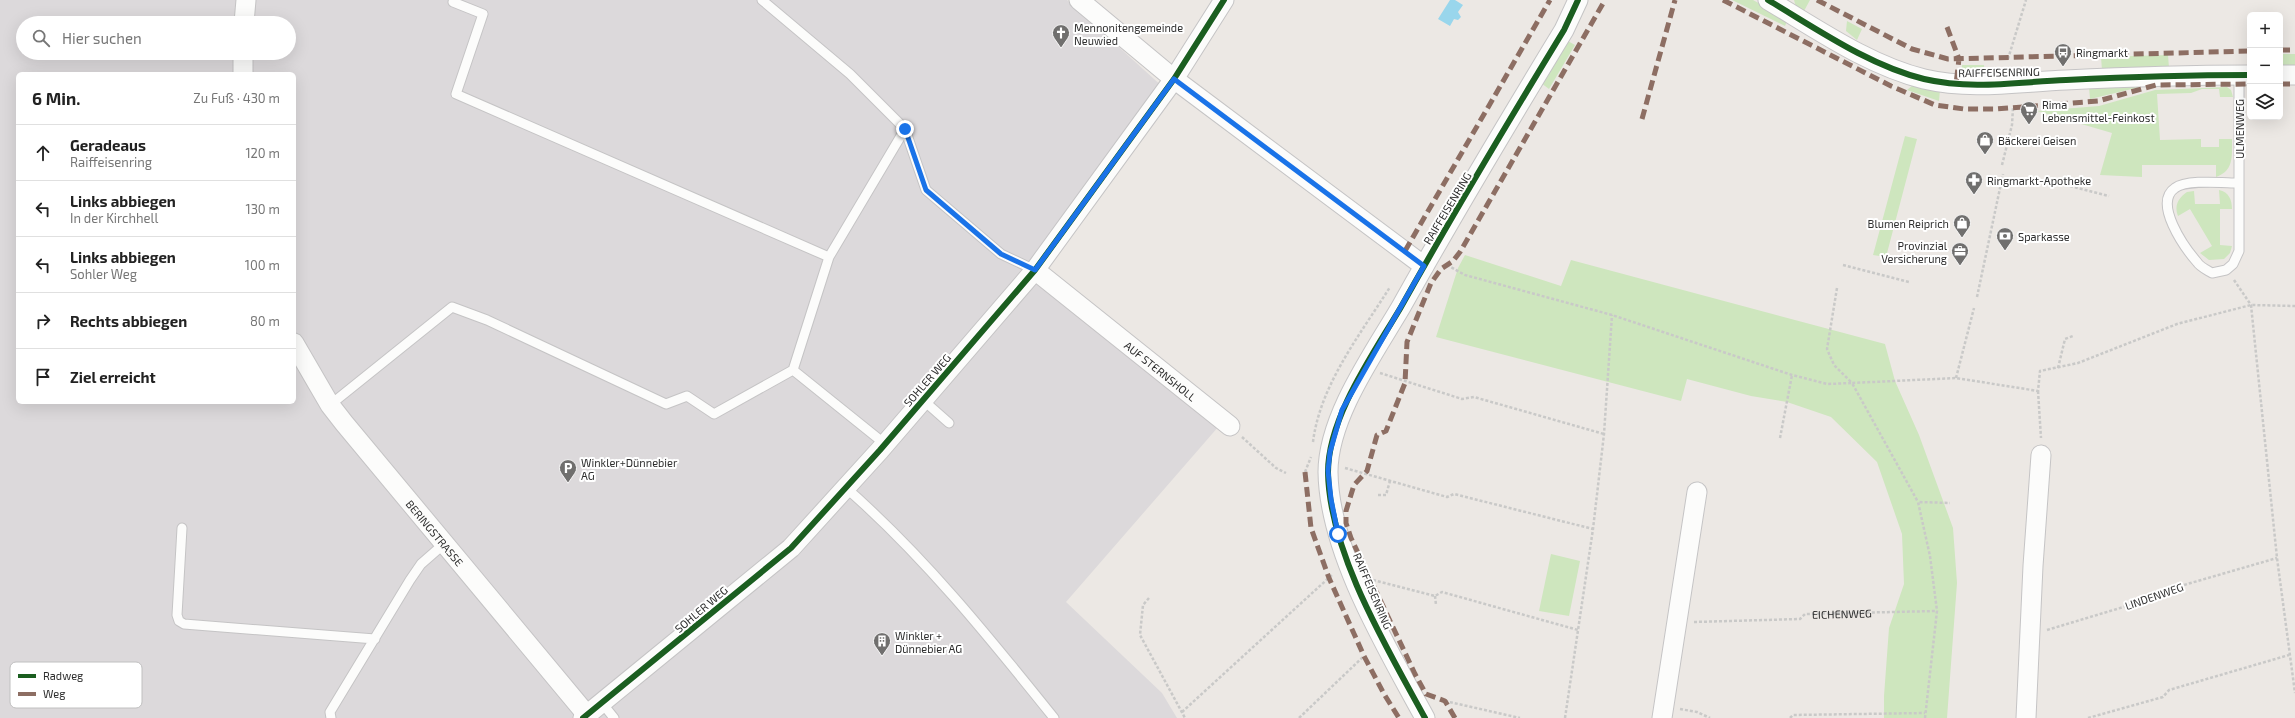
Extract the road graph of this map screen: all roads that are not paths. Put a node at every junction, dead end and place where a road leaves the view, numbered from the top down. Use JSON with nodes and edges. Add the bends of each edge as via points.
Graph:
{"nodes":[{"id":1,"x":246,"y":0,"type":"edge"},
{"id":2,"x":454,"y":0,"type":"edge"},
{"id":3,"x":762,"y":0,"type":"edge"},
{"id":4,"x":1079,"y":0,"type":"edge"},
{"id":5,"x":1224,"y":0,"type":"edge"},
{"id":6,"x":1578,"y":0,"type":"edge"},
{"id":7,"x":1768,"y":0,"type":"edge"},
{"id":8,"x":245,"y":16,"type":"edge"},
{"id":9,"x":243,"y":60,"type":"edge"},
{"id":10,"x":243,"y":72,"type":"edge"},
{"id":11,"x":2244,"y":75,"type":"edge"},
{"id":12,"x":2283,"y":75,"type":"edge"},
{"id":13,"x":2295,"y":75,"type":"edge"},
{"id":14,"x":1174,"y":79,"type":"junction"},
{"id":15,"x":905,"y":129,"type":"junction"},
{"id":16,"x":2239,"y":183,"type":"junction"},
{"id":17,"x":829,"y":257,"type":"junction"},
{"id":18,"x":1424,"y":266,"type":"junction"},
{"id":19,"x":1035,"y":270,"type":"junction"},
{"id":20,"x":296,"y":346,"type":"edge"},
{"id":21,"x":793,"y":370,"type":"junction"},
{"id":22,"x":923,"y":400,"type":"junction"},
{"id":23,"x":330,"y":405,"type":"junction"},
{"id":24,"x":949,"y":423,"type":"dead end"},
{"id":25,"x":1230,"y":426,"type":"road end"},
{"id":26,"x":885,"y":444,"type":"junction"},
{"id":27,"x":2042,"y":455,"type":"road end"},
{"id":28,"x":845,"y":487,"type":"junction"},
{"id":29,"x":1697,"y":492,"type":"dead end"},
{"id":30,"x":182,"y":528,"type":"dead end"},
{"id":31,"x":445,"y":543,"type":"junction"},
{"id":32,"x":375,"y":639,"type":"junction"},
{"id":33,"x":602,"y":703,"type":"junction"},
{"id":34,"x":1663,"y":712,"type":"edge"},
{"id":35,"x":328,"y":716,"type":"edge"},
{"id":36,"x":585,"y":716,"type":"edge"},
{"id":37,"x":614,"y":718,"type":"edge"},
{"id":38,"x":1054,"y":718,"type":"edge"},
{"id":39,"x":1425,"y":718,"type":"edge"},
{"id":40,"x":2026,"y":718,"type":"edge"}],
"edges":[{"from":1,"to":8,"type":"street"},
{"from":2,"to":17,"type":"lane","via":[[453,2],[483,14],[456,94]]},
{"from":3,"to":15,"type":"lane","via":[[850,74]]},
{"from":4,"to":14,"type":"street"},
{"from":5,"to":14,"type":"street","name":"SOHLER WEG"},
{"from":6,"to":18,"type":"street","name":"RAIFFEISENRING","via":[[1564,30]]},
{"from":7,"to":11,"type":"street","name":"RAIFFEISENRING","via":[[1895,70],[1942,82],[1988,85],[2064,80]]},
{"from":9,"to":10,"type":"street"},
{"from":11,"to":16,"type":"lane","name":"ULMENWEG"},
{"from":12,"to":13,"type":"street"},
{"from":14,"to":18,"type":"street"},
{"from":14,"to":19,"type":"street","name":"SOHLER WEG"},
{"from":15,"to":17,"type":"lane"},
{"from":15,"to":19,"type":"lane","via":[[926,190],[1001,254]]},
{"from":16,"to":16,"type":"lane","name":"ULMENWEG","via":[[2239,251],[2233,264],[2226,270],[2212,273],[2197,263],[2172,224],[2166,208],[2168,195],[2176,187],[2185,184]]},
{"from":17,"to":21,"type":"lane"},
{"from":18,"to":39,"type":"street","name":"RAIFFEISENRING","via":[[1342,410],[1329,464],[1331,499],[1338,534],[1389,652]]},
{"from":19,"to":22,"type":"street","name":"SOHLER WEG"},
{"from":19,"to":25,"type":"street","name":"AUF STERNSHOLL"},
{"from":20,"to":23,"type":"street","name":"BERINGSTRASSE"},
{"from":21,"to":23,"type":"lane","via":[[714,414],[687,396],[666,404],[452,306]]},
{"from":21,"to":26,"type":"lane"},
{"from":22,"to":24,"type":"lane"},
{"from":22,"to":26,"type":"street","name":"SOHLER WEG"},
{"from":23,"to":31,"type":"street","name":"BERINGSTRASSE"},
{"from":26,"to":28,"type":"street","name":"SOHLER WEG"},
{"from":27,"to":40,"type":"street","via":[[2033,566]]},
{"from":28,"to":33,"type":"street","name":"SOHLER WEG","via":[[791,548]]},
{"from":28,"to":38,"type":"lane","via":[[874,512],[984,631]]},
{"from":29,"to":34,"type":"street"},
{"from":30,"to":32,"type":"lane","via":[[176,615],[184,624]]},
{"from":31,"to":32,"type":"lane","via":[[421,564]]},
{"from":31,"to":36,"type":"street","name":"BERINGSTRASSE"},
{"from":32,"to":35,"type":"lane"},
{"from":33,"to":36,"type":"street","name":"SOHLER WEG"},
{"from":33,"to":37,"type":"lane"}]}
